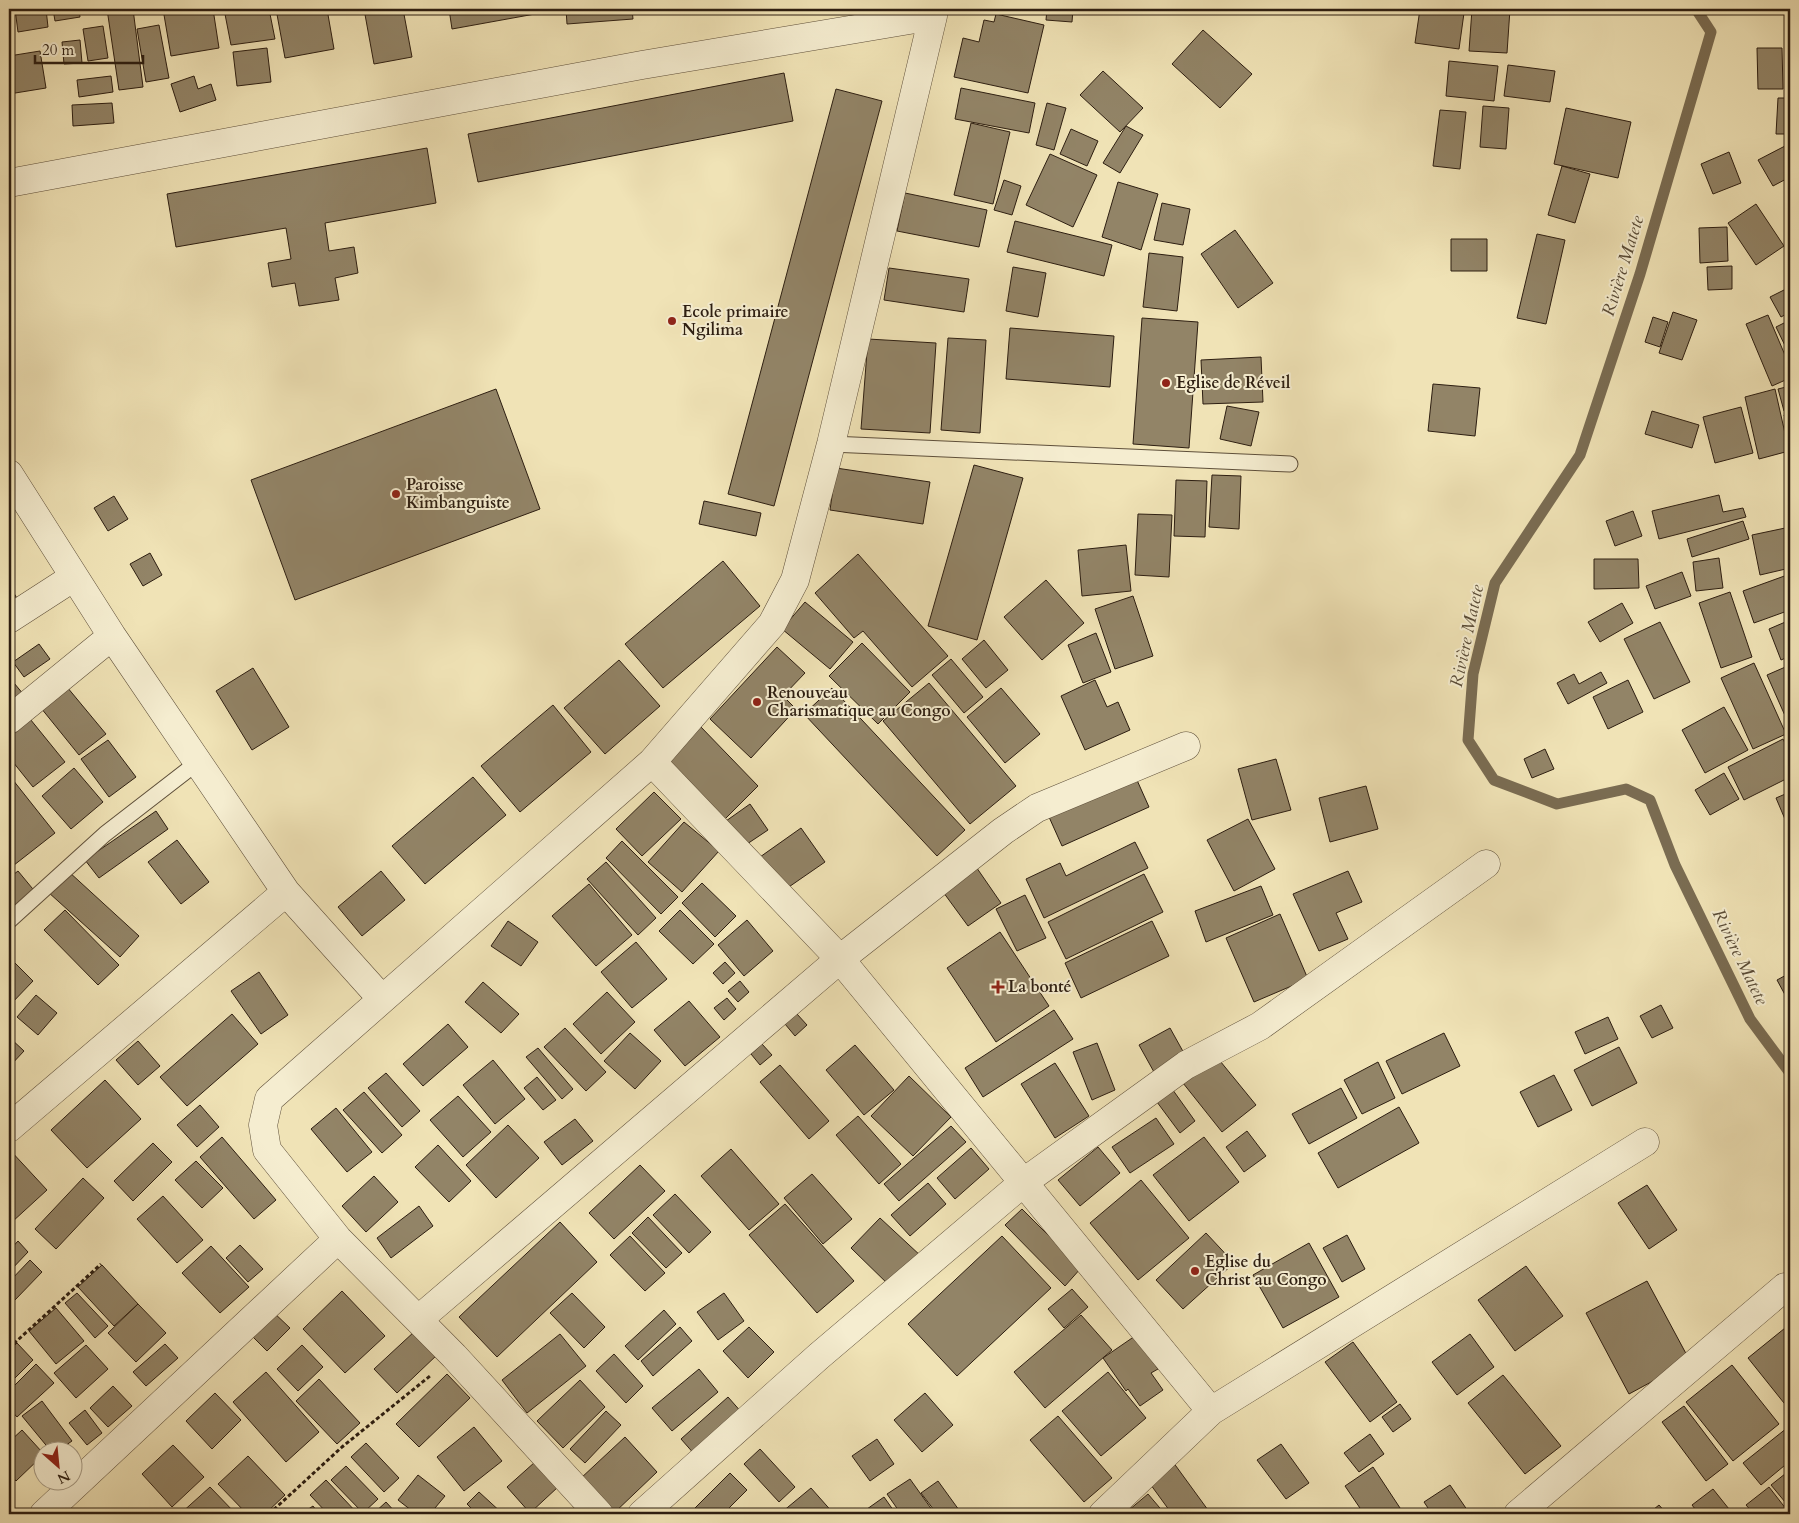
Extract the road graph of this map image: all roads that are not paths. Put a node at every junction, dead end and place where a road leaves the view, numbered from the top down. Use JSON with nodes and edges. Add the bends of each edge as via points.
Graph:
{"nodes":[{"id":1,"x":933,"y":12,"type":"edge"},
{"id":2,"x":9,"y":183,"type":"edge"},
{"id":3,"x":831,"y":444,"type":"junction"},
{"id":4,"x":1290,"y":464,"type":"dead end"},
{"id":5,"x":9,"y":474,"type":"edge"},
{"id":6,"x":74,"y":577,"type":"junction"},
{"id":7,"x":9,"y":619,"type":"edge"},
{"id":8,"x":112,"y":636,"type":"junction"},
{"id":9,"x":9,"y":720,"type":"edge"},
{"id":10,"x":1186,"y":746,"type":"dead end"},
{"id":11,"x":198,"y":762,"type":"junction"},
{"id":12,"x":652,"y":762,"type":"junction"},
{"id":13,"x":1486,"y":864,"type":"dead end"},
{"id":14,"x":286,"y":892,"type":"junction"},
{"id":15,"x":9,"y":921,"type":"edge"},
{"id":16,"x":840,"y":959,"type":"junction"},
{"id":17,"x":382,"y":999,"type":"junction"},
{"id":18,"x":9,"y":1128,"type":"edge"},
{"id":19,"x":1645,"y":1142,"type":"dead end"},
{"id":20,"x":1024,"y":1182,"type":"junction"},
{"id":21,"x":338,"y":1239,"type":"junction"},
{"id":22,"x":1785,"y":1287,"type":"dead end"},
{"id":23,"x":419,"y":1319,"type":"junction"},
{"id":24,"x":1211,"y":1411,"type":"junction"},
{"id":25,"x":44,"y":1514,"type":"edge"},
{"id":26,"x":599,"y":1514,"type":"edge"},
{"id":27,"x":642,"y":1514,"type":"edge"},
{"id":28,"x":1103,"y":1514,"type":"edge"},
{"id":29,"x":1518,"y":1514,"type":"edge"}],
"edges":[{"from":1,"to":2,"type":"street"},
{"from":1,"to":3,"type":"street"},
{"from":3,"to":4,"type":"lane"},
{"from":3,"to":12,"type":"street","via":[[795,580],[772,624]]},
{"from":5,"to":6,"type":"street"},
{"from":6,"to":7,"type":"street"},
{"from":6,"to":8,"type":"street"},
{"from":8,"to":9,"type":"street"},
{"from":8,"to":11,"type":"street"},
{"from":10,"to":16,"type":"street","via":[[1037,808]]},
{"from":11,"to":14,"type":"street"},
{"from":11,"to":15,"type":"lane","via":[[105,834]]},
{"from":12,"to":16,"type":"street"},
{"from":12,"to":17,"type":"street"},
{"from":13,"to":20,"type":"street","via":[[1260,1026],[1186,1065]]},
{"from":14,"to":17,"type":"street"},
{"from":14,"to":18,"type":"street"},
{"from":16,"to":20,"type":"street"},
{"from":16,"to":23,"type":"street"},
{"from":17,"to":21,"type":"street","via":[[269,1099],[263,1125],[267,1150]]},
{"from":19,"to":24,"type":"street"},
{"from":20,"to":24,"type":"street"},
{"from":20,"to":27,"type":"street","via":[[819,1356]]},
{"from":21,"to":23,"type":"street"},
{"from":21,"to":25,"type":"street"},
{"from":22,"to":29,"type":"street"},
{"from":23,"to":26,"type":"street"},
{"from":24,"to":28,"type":"street"}]}
